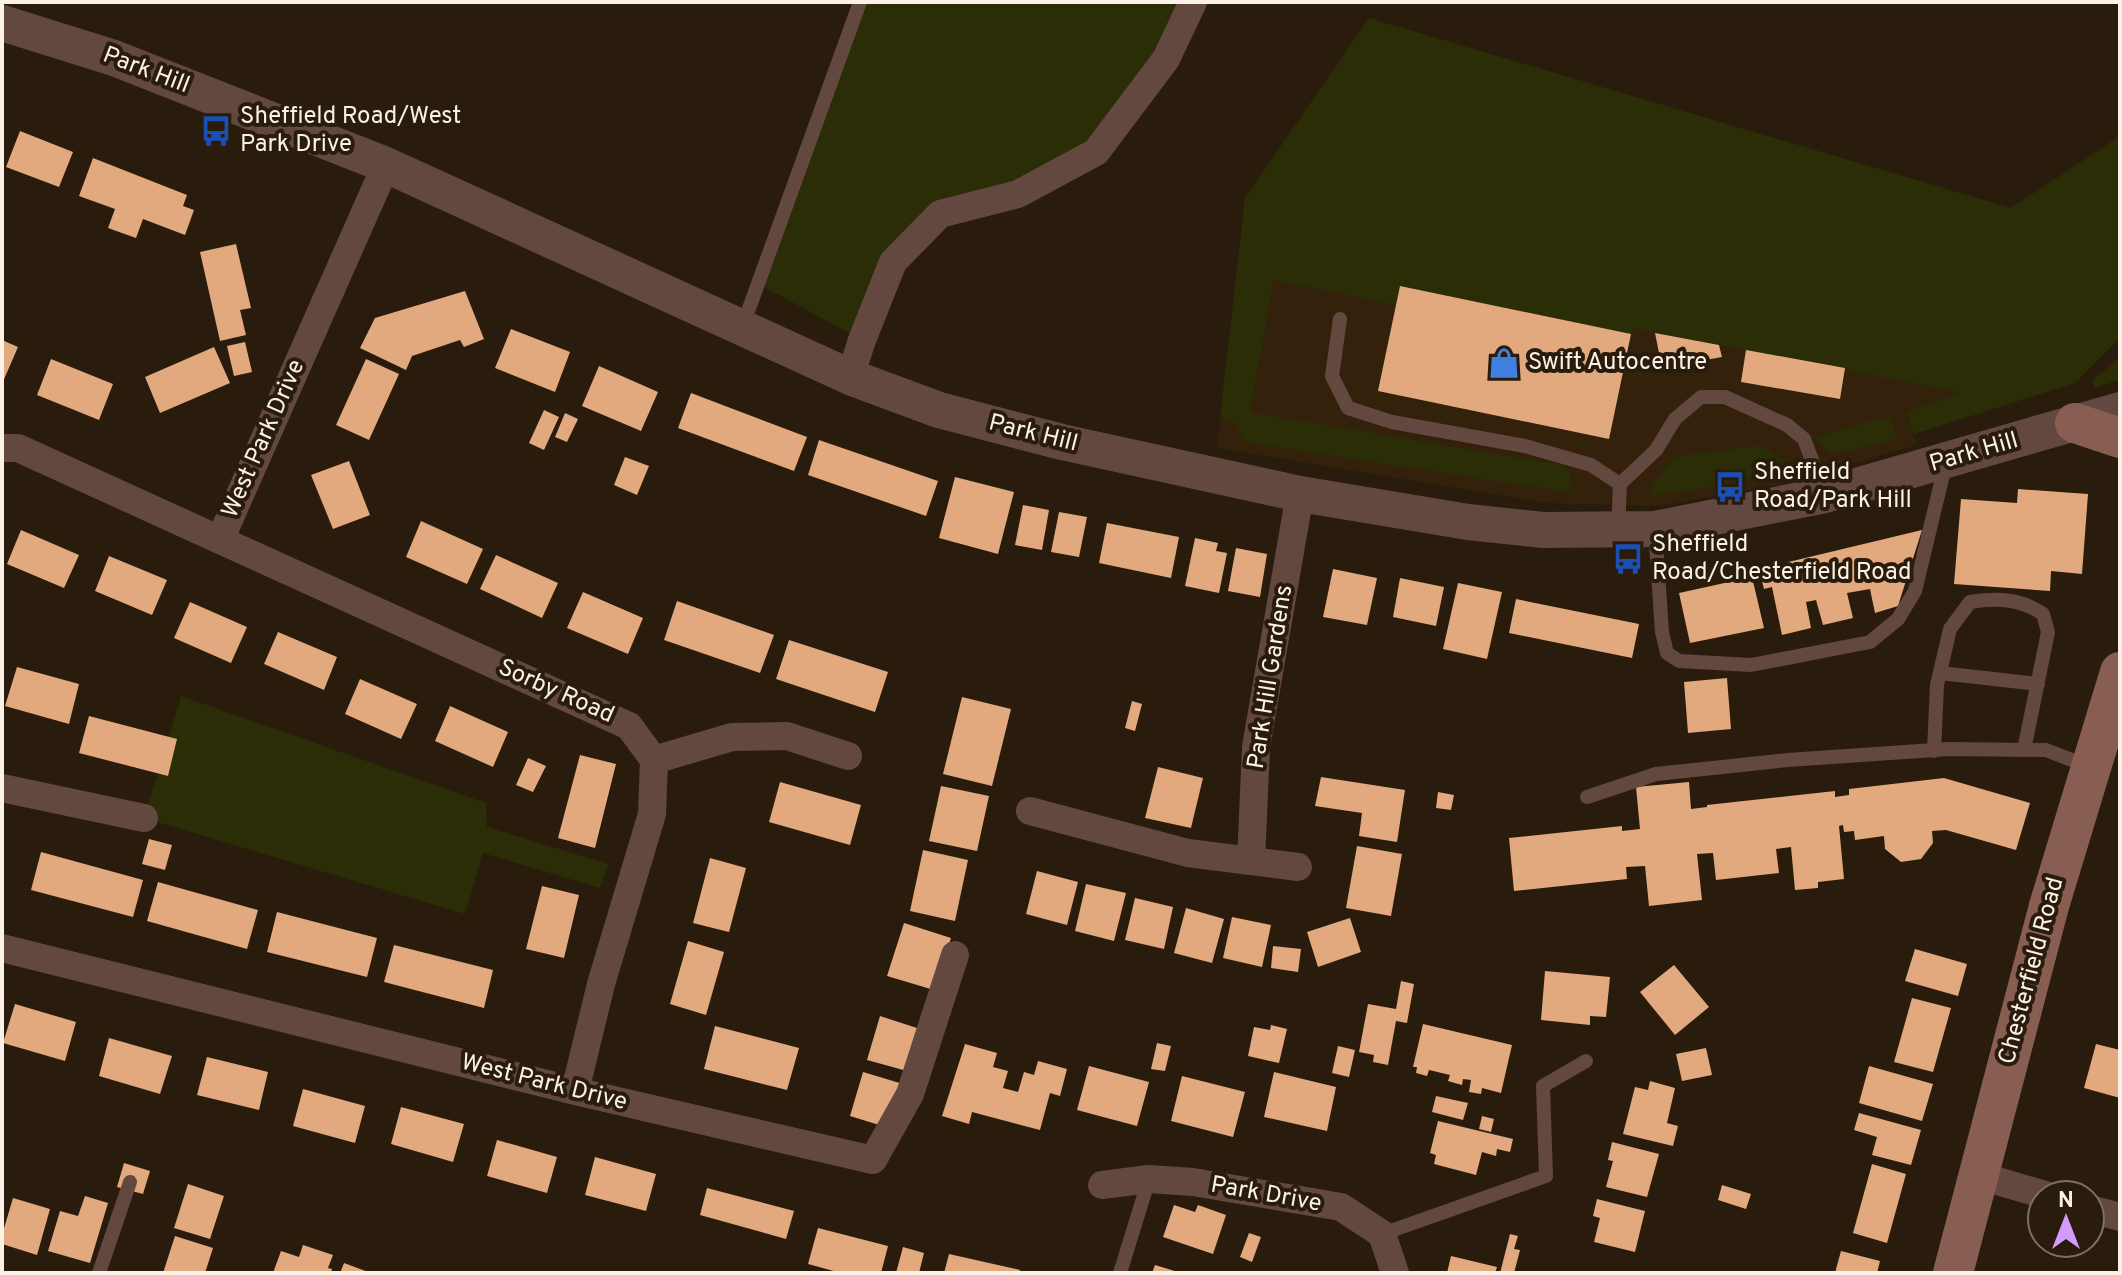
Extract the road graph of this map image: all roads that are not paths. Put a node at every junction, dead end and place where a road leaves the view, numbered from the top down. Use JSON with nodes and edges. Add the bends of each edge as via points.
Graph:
{"nodes":[{"id":1,"x":860,"y":2,"type":"edge"},
{"id":2,"x":1193,"y":2,"type":"edge"},
{"id":3,"x":2,"y":23,"type":"edge"},
{"id":4,"x":386,"y":165,"type":"junction"},
{"id":5,"x":1340,"y":319,"type":"dead end"},
{"id":6,"x":742,"y":329,"type":"junction"},
{"id":7,"x":850,"y":377,"type":"junction"},
{"id":8,"x":2120,"y":410,"type":"edge"},
{"id":9,"x":2075,"y":423,"type":"junction"},
{"id":10,"x":2120,"y":438,"type":"edge"},
{"id":11,"x":2,"y":448,"type":"edge"},
{"id":12,"x":1946,"y":461,"type":"junction"},
{"id":13,"x":1620,"y":484,"type":"junction"},
{"id":14,"x":1300,"y":494,"type":"junction"},
{"id":15,"x":1825,"y":495,"type":"junction"},
{"id":16,"x":1618,"y":529,"type":"junction"},
{"id":17,"x":1655,"y":529,"type":"junction"},
{"id":18,"x":220,"y":540,"type":"junction"},
{"id":19,"x":2120,"y":672,"type":"edge"},
{"id":20,"x":1940,"y":673,"type":"junction"},
{"id":21,"x":2038,"y":684,"type":"junction"},
{"id":22,"x":2024,"y":750,"type":"junction"},
{"id":23,"x":1934,"y":751,"type":"junction"},
{"id":24,"x":848,"y":756,"type":"dead end"},
{"id":25,"x":654,"y":760,"type":"junction"},
{"id":26,"x":2090,"y":767,"type":"junction"},
{"id":27,"x":2,"y":788,"type":"edge"},
{"id":28,"x":1587,"y":797,"type":"dead end"},
{"id":29,"x":1030,"y":811,"type":"dead end"},
{"id":30,"x":144,"y":818,"type":"dead end"},
{"id":31,"x":1251,"y":861,"type":"junction"},
{"id":32,"x":1298,"y":867,"type":"dead end"},
{"id":33,"x":2,"y":948,"type":"edge"},
{"id":34,"x":955,"y":955,"type":"dead end"},
{"id":35,"x":1586,"y":1061,"type":"dead end"},
{"id":36,"x":575,"y":1091,"type":"junction"},
{"id":37,"x":1977,"y":1175,"type":"junction"},
{"id":38,"x":1149,"y":1179,"type":"junction"},
{"id":39,"x":130,"y":1182,"type":"dead end"},
{"id":40,"x":1102,"y":1185,"type":"dead end"},
{"id":41,"x":2026,"y":1189,"type":"edge"},
{"id":42,"x":1382,"y":1234,"type":"junction"},
{"id":43,"x":99,"y":1273,"type":"edge"},
{"id":44,"x":1120,"y":1273,"type":"edge"},
{"id":45,"x":1395,"y":1273,"type":"edge"},
{"id":46,"x":1953,"y":1273,"type":"edge"}],
"edges":[{"from":1,"to":6,"type":"lane"},
{"from":2,"to":7,"type":"street","via":[[1166,59],[1096,152],[1018,194],[940,214],[893,262]]},
{"from":3,"to":4,"type":"street","name":"Park Hill","via":[[114,58]]},
{"from":4,"to":6,"type":"street","name":"Park Hill"},
{"from":4,"to":18,"type":"street","name":"West Park Drive"},
{"from":5,"to":13,"type":"lane","via":[[1332,376],[1348,408],[1392,422],[1525,446],[1591,465]]},
{"from":6,"to":7,"type":"street","name":"Park Hill"},
{"from":7,"to":14,"type":"street","name":"Park Hill","via":[[939,410],[1062,442]]},
{"from":8,"to":9,"type":"street","name":"Park Hill"},
{"from":9,"to":10,"type":"main road"},
{"from":9,"to":12,"type":"street","name":"Park Hill"},
{"from":11,"to":18,"type":"street","name":"West Park Drive","via":[[18,448]]},
{"from":12,"to":15,"type":"street","name":"Park Hill"},
{"from":12,"to":17,"type":"lane","via":[[1915,591],[1898,619],[1870,642],[1751,665],[1679,661],[1667,653],[1662,632]]},
{"from":13,"to":15,"type":"lane","via":[[1656,450],[1675,419],[1701,397],[1725,397],[1787,425],[1804,439]]},
{"from":13,"to":16,"type":"lane"},
{"from":14,"to":16,"type":"street","name":"Park Hill","via":[[1468,522],[1543,530]]},
{"from":14,"to":31,"type":"street","name":"Park Hill Gardens","via":[[1256,747]]},
{"from":15,"to":17,"type":"street","name":"Park Hill"},
{"from":16,"to":17,"type":"street","name":"Park Hill"},
{"from":18,"to":25,"type":"street","name":"Sorby Road","via":[[629,726]]},
{"from":19,"to":26,"type":"main road","name":"Chesterfield Road"},
{"from":20,"to":21,"type":"lane"},
{"from":20,"to":21,"type":"lane","via":[[1950,629],[1970,602],[1995,598],[2030,605],[2043,614],[2048,632]]},
{"from":20,"to":23,"type":"lane"},
{"from":21,"to":22,"type":"lane"},
{"from":22,"to":23,"type":"lane"},
{"from":22,"to":26,"type":"lane","via":[[2046,750]]},
{"from":23,"to":28,"type":"lane","via":[[1656,774]]},
{"from":24,"to":25,"type":"street","via":[[787,736],[732,737]]},
{"from":25,"to":36,"type":"street","via":[[652,814]]},
{"from":26,"to":37,"type":"main road","name":"Chesterfield Road"},
{"from":27,"to":30,"type":"street"},
{"from":29,"to":31,"type":"street","via":[[1188,853]]},
{"from":31,"to":32,"type":"street"},
{"from":33,"to":36,"type":"street","name":"West Park Drive"},
{"from":34,"to":36,"type":"street","name":"West Park Drive","via":[[910,1094],[873,1160]]},
{"from":35,"to":42,"type":"lane","via":[[1543,1086],[1546,1176]]},
{"from":37,"to":41,"type":"street"},
{"from":37,"to":46,"type":"main road","name":"Chesterfield Road"},
{"from":38,"to":40,"type":"street","name":"Park Drive"},
{"from":38,"to":42,"type":"street","name":"Park Drive","via":[[1341,1207]]},
{"from":38,"to":44,"type":"lane"},
{"from":39,"to":43,"type":"lane"},
{"from":42,"to":45,"type":"street"}]}
